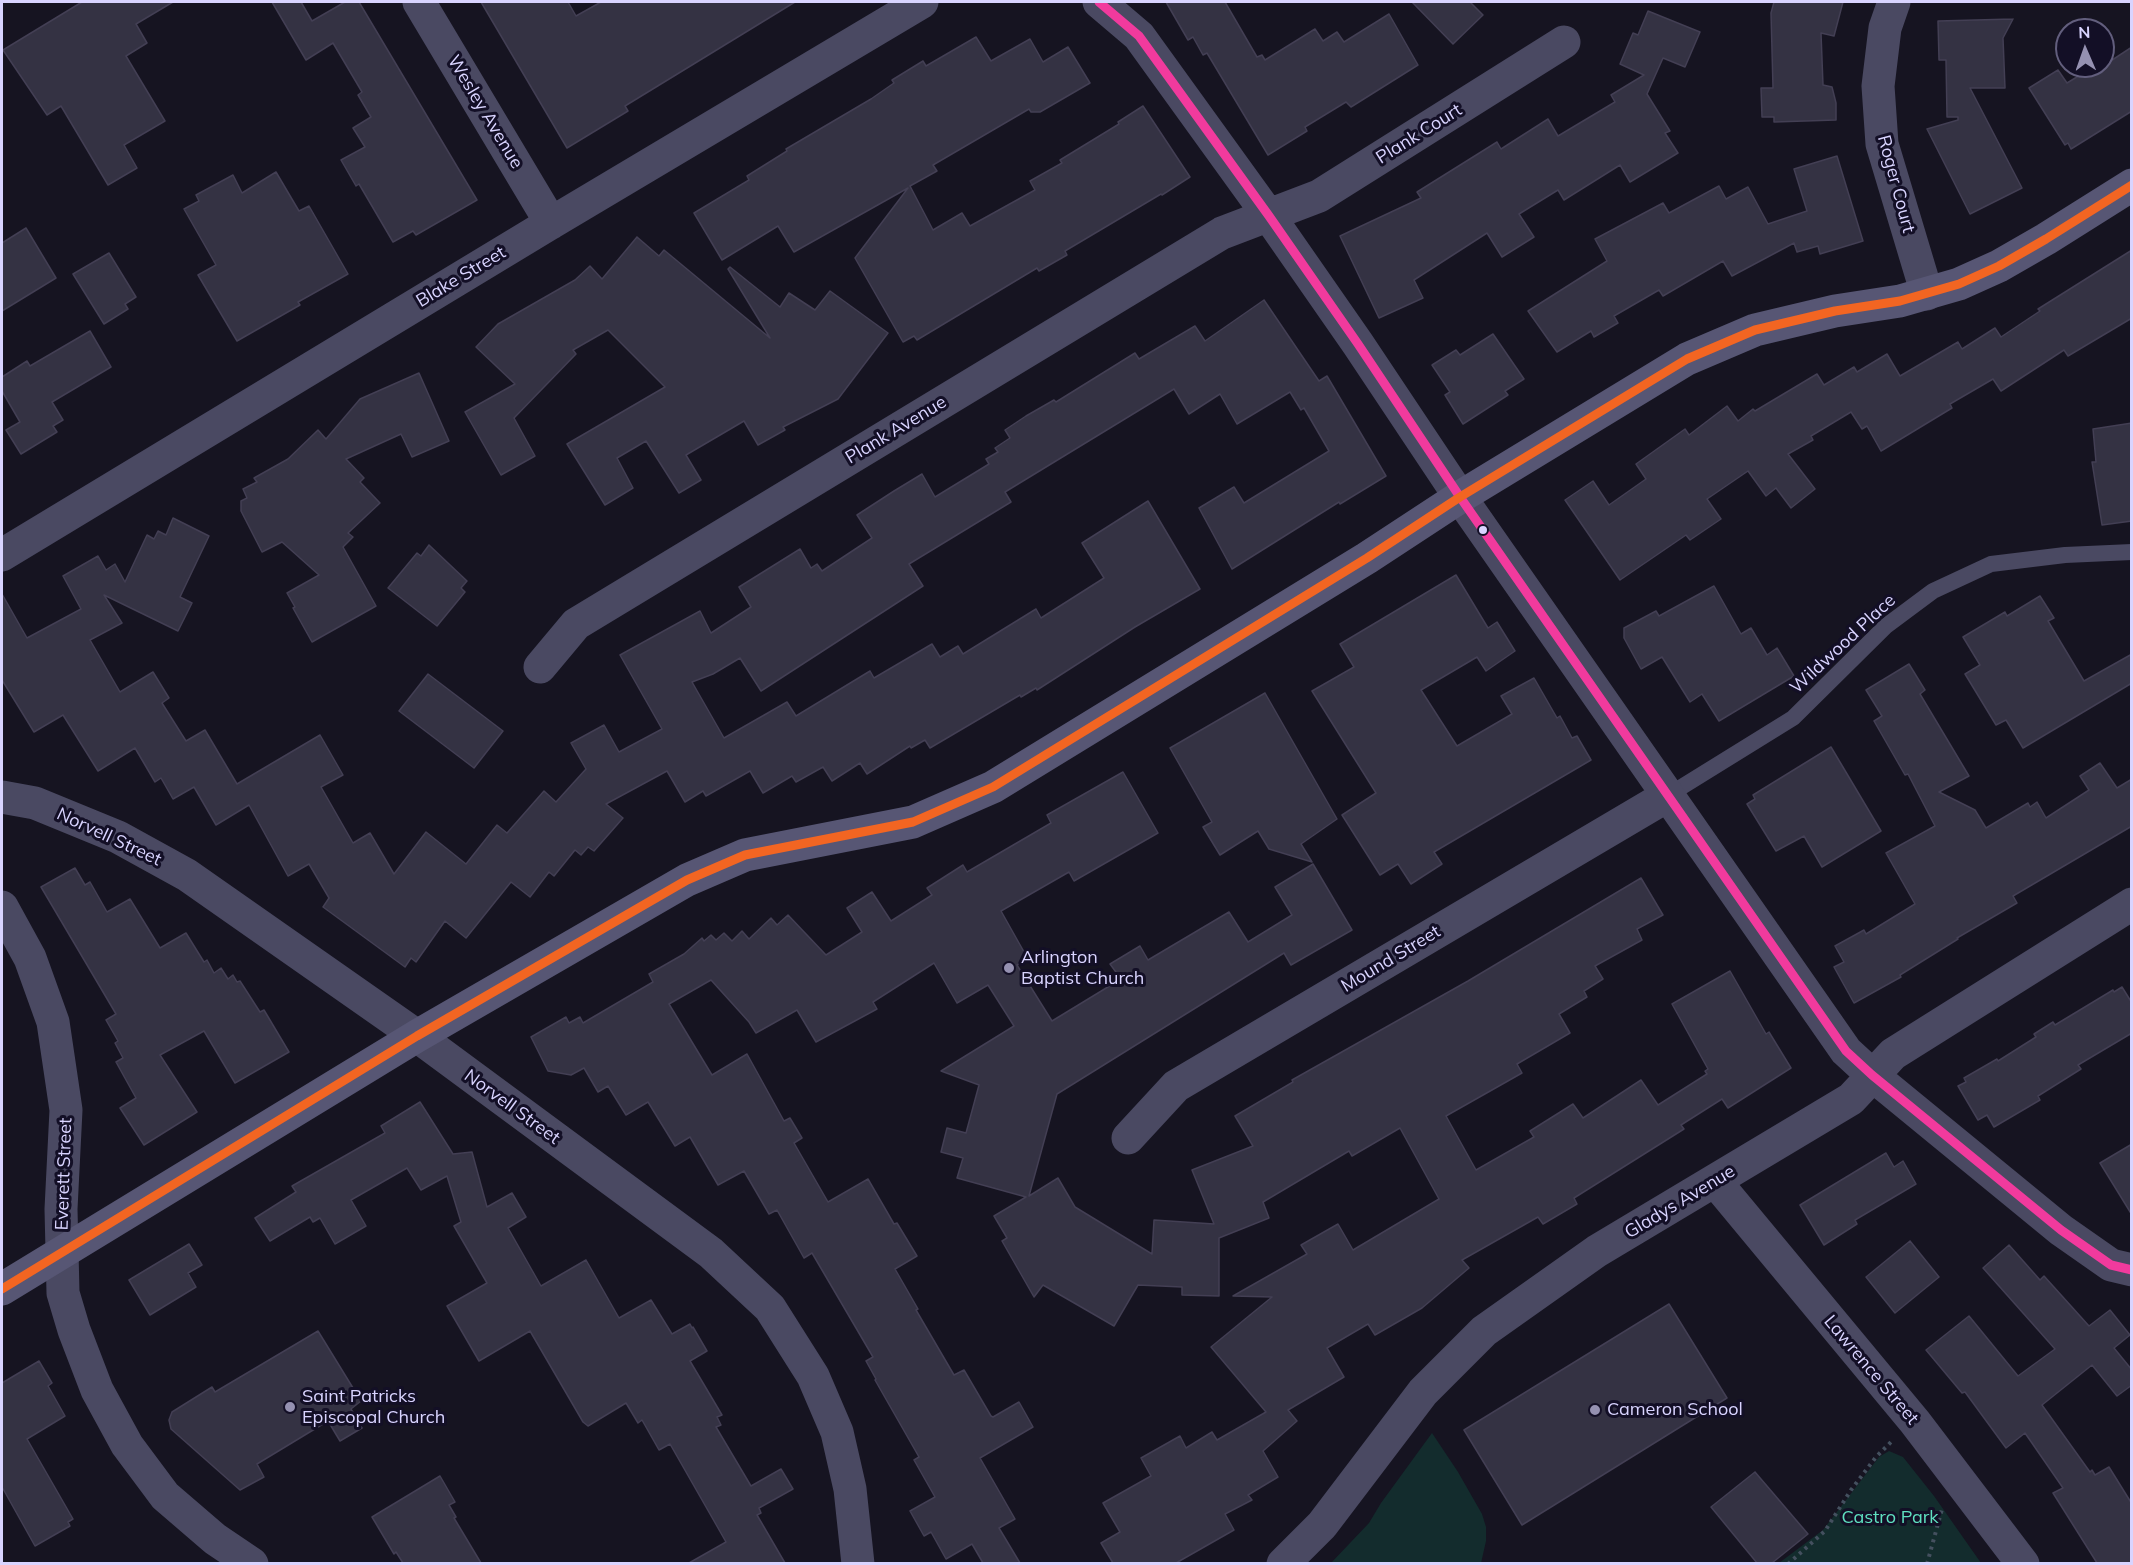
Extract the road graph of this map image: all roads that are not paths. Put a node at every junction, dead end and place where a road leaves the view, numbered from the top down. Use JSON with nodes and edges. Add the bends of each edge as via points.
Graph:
{"nodes":[{"id":1,"x":419,"y":2,"type":"edge"},
{"id":2,"x":922,"y":2,"type":"edge"},
{"id":3,"x":1099,"y":2,"type":"edge"},
{"id":4,"x":1894,"y":2,"type":"edge"},
{"id":5,"x":1564,"y":42,"type":"dead end"},
{"id":6,"x":2132,"y":185,"type":"edge"},
{"id":7,"x":1269,"y":216,"type":"junction"},
{"id":8,"x":551,"y":223,"type":"junction"},
{"id":9,"x":1927,"y":294,"type":"junction"},
{"id":10,"x":1460,"y":497,"type":"junction"},
{"id":11,"x":6,"y":543,"type":"edge"},
{"id":12,"x":2132,"y":552,"type":"edge"},
{"id":13,"x":540,"y":667,"type":"dead end"},
{"id":14,"x":1667,"y":796,"type":"junction"},
{"id":15,"x":2,"y":797,"type":"edge"},
{"id":16,"x":2132,"y":904,"type":"edge"},
{"id":17,"x":2,"y":908,"type":"edge"},
{"id":18,"x":417,"y":1036,"type":"junction"},
{"id":19,"x":1872,"y":1075,"type":"junction"},
{"id":20,"x":1128,"y":1138,"type":"dead end"},
{"id":21,"x":1715,"y":1180,"type":"junction"},
{"id":22,"x":62,"y":1252,"type":"junction"},
{"id":23,"x":2132,"y":1270,"type":"edge"},
{"id":24,"x":2,"y":1289,"type":"edge"},
{"id":25,"x":252,"y":1563,"type":"edge"},
{"id":26,"x":858,"y":1563,"type":"edge"},
{"id":27,"x":1283,"y":1563,"type":"edge"},
{"id":28,"x":2023,"y":1563,"type":"edge"}],
"edges":[{"from":1,"to":8,"type":"street","name":"Wesley Avenue"},
{"from":2,"to":8,"type":"street","name":"Blake Street"},
{"from":3,"to":7,"type":"street","via":[[1139,36]]},
{"from":4,"to":9,"type":"street","name":"Roger Court","via":[[1885,28],[1878,86],[1882,144]]},
{"from":5,"to":7,"type":"street","name":"Plank Court","via":[[1319,196]]},
{"from":6,"to":9,"type":"street","via":[[1999,266]]},
{"from":7,"to":10,"type":"street"},
{"from":7,"to":13,"type":"street","name":"Plank Avenue","via":[[1222,233],[576,624]]},
{"from":8,"to":11,"type":"street","name":"Blake Street"},
{"from":9,"to":10,"type":"street","via":[[1766,327],[1735,338],[1688,359]]},
{"from":10,"to":14,"type":"street"},
{"from":10,"to":18,"type":"street","via":[[993,788],[913,822],[745,855],[687,880]]},
{"from":12,"to":14,"type":"lane","name":"Wildwood Place","via":[[1991,564],[1933,591],[1886,626],[1793,718]]},
{"from":14,"to":19,"type":"street","via":[[1846,1050]]},
{"from":14,"to":20,"type":"street","name":"Mound Street","via":[[1176,1086]]},
{"from":15,"to":18,"type":"street","name":"Norvell Street","via":[[35,803],[118,837],[187,875]]},
{"from":16,"to":19,"type":"street","name":"Gladys Avenue","via":[[1893,1054]]},
{"from":17,"to":22,"type":"street","name":"Everett Street","via":[[30,958],[53,1022],[66,1110]]},
{"from":18,"to":22,"type":"street"},
{"from":18,"to":26,"type":"street","name":"Norvell Street","via":[[711,1252],[770,1308],[813,1376],[837,1432],[850,1489]]},
{"from":19,"to":21,"type":"street","name":"Gladys Avenue","via":[[1851,1099]]},
{"from":19,"to":23,"type":"street","via":[[2061,1230],[2111,1265]]},
{"from":21,"to":27,"type":"street","name":"Gladys Avenue","via":[[1597,1251],[1484,1331],[1423,1392],[1322,1525]]},
{"from":21,"to":28,"type":"street","name":"Lawrence Street","via":[[1915,1422]]},
{"from":22,"to":24,"type":"street"},
{"from":22,"to":25,"type":"street","name":"Everett Street","via":[[63,1293],[74,1330],[98,1390],[127,1445],[165,1496],[215,1539]]}]}
